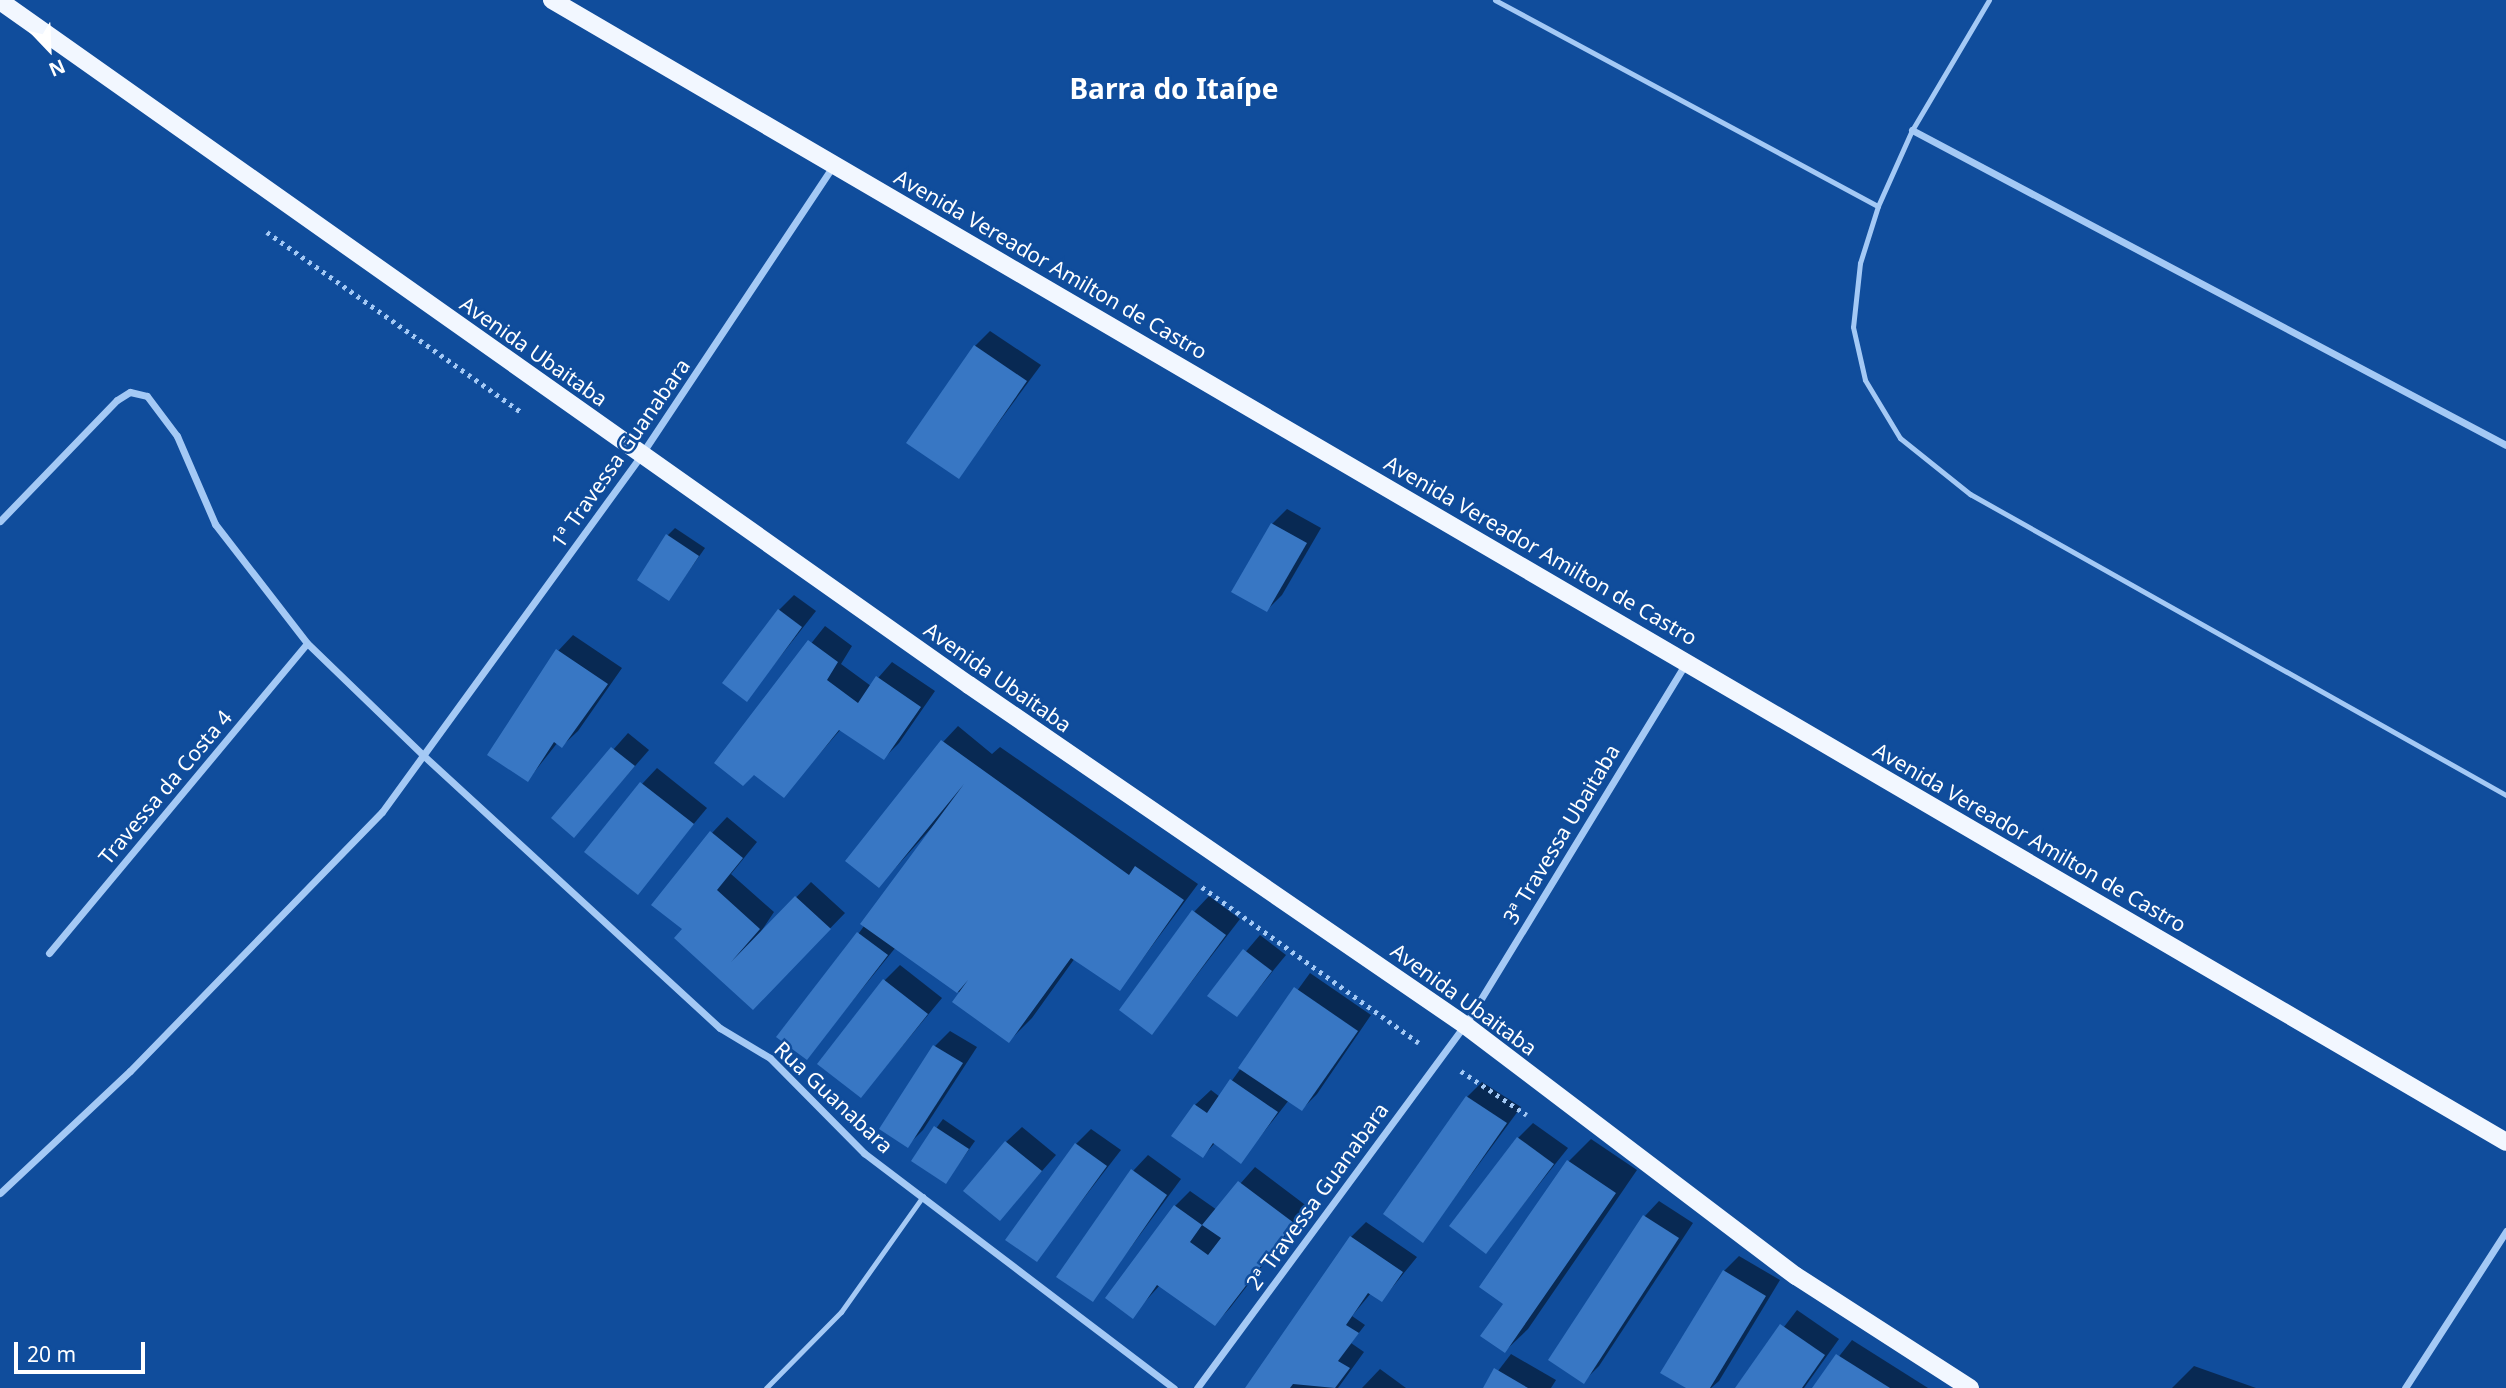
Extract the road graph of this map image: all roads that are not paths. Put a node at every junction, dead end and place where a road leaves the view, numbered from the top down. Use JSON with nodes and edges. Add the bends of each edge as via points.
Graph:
{"nodes":[{"id":1,"x":1495,"y":0,"type":"edge"},
{"id":2,"x":1989,"y":0,"type":"edge"},
{"id":3,"x":0,"y":1,"type":"edge"},
{"id":4,"x":555,"y":1,"type":"edge"},
{"id":5,"x":1912,"y":130,"type":"junction"},
{"id":6,"x":835,"y":164,"type":"junction"},
{"id":7,"x":1878,"y":206,"type":"junction"},
{"id":8,"x":2506,"y":445,"type":"edge"},
{"id":9,"x":641,"y":455,"type":"junction"},
{"id":10,"x":0,"y":521,"type":"edge"},
{"id":11,"x":307,"y":643,"type":"junction"},
{"id":12,"x":1686,"y":662,"type":"junction"},
{"id":13,"x":424,"y":756,"type":"junction"},
{"id":14,"x":2506,"y":795,"type":"edge"},
{"id":15,"x":49,"y":953,"type":"dead end"},
{"id":16,"x":1465,"y":1025,"type":"junction"},
{"id":17,"x":2506,"y":1142,"type":"edge"},
{"id":18,"x":0,"y":1193,"type":"edge"},
{"id":19,"x":923,"y":1196,"type":"junction"},
{"id":20,"x":2506,"y":1231,"type":"edge"},
{"id":21,"x":766,"y":1388,"type":"edge"},
{"id":22,"x":1174,"y":1388,"type":"edge"},
{"id":23,"x":1197,"y":1388,"type":"edge"},
{"id":24,"x":1970,"y":1388,"type":"edge"},
{"id":25,"x":2405,"y":1388,"type":"edge"}],
"edges":[{"from":1,"to":7,"type":"lane"},
{"from":2,"to":5,"type":"lane"},
{"from":3,"to":9,"type":"main road","name":"Avenida Ubaitaba"},
{"from":4,"to":6,"type":"main road","name":"Avenida Vereador Amilton de Castro"},
{"from":5,"to":7,"type":"lane"},
{"from":5,"to":8,"type":"street"},
{"from":6,"to":9,"type":"street","name":"1ª Travessa Guanabara"},
{"from":6,"to":12,"type":"main road","name":"Avenida Vereador Amilton de Castro"},
{"from":7,"to":14,"type":"lane","via":[[1860,263],[1853,327],[1865,380],[1900,438],[1970,495]]},
{"from":9,"to":13,"type":"street","name":"1ª Travessa Guanabara"},
{"from":9,"to":16,"type":"main road","name":"Avenida Ubaitaba"},
{"from":10,"to":11,"type":"street","name":"Rua Guanabara","via":[[130,392],[147,396],[177,436],[215,524]]},
{"from":11,"to":13,"type":"street","name":"Rua Guanabara"},
{"from":11,"to":15,"type":"street","name":"Travessa da Costa 4"},
{"from":12,"to":16,"type":"street","name":"3ª Travessa Ubaitaba"},
{"from":12,"to":17,"type":"main road","name":"Avenida Vereador Amilton de Castro"},
{"from":13,"to":18,"type":"street","name":"1ª Travessa Guanabara","via":[[363,832],[130,1071]]},
{"from":13,"to":19,"type":"street","name":"Rua Guanabara","via":[[720,1028],[770,1058],[845,1135]]},
{"from":16,"to":23,"type":"street","name":"2ª Travessa Guanabara"},
{"from":16,"to":24,"type":"main road","name":"Avenida Ubaitaba","via":[[1796,1276]]},
{"from":19,"to":21,"type":"lane","via":[[841,1312]]},
{"from":19,"to":22,"type":"street","name":"Rua Guanabara"},
{"from":20,"to":25,"type":"street"}]}
